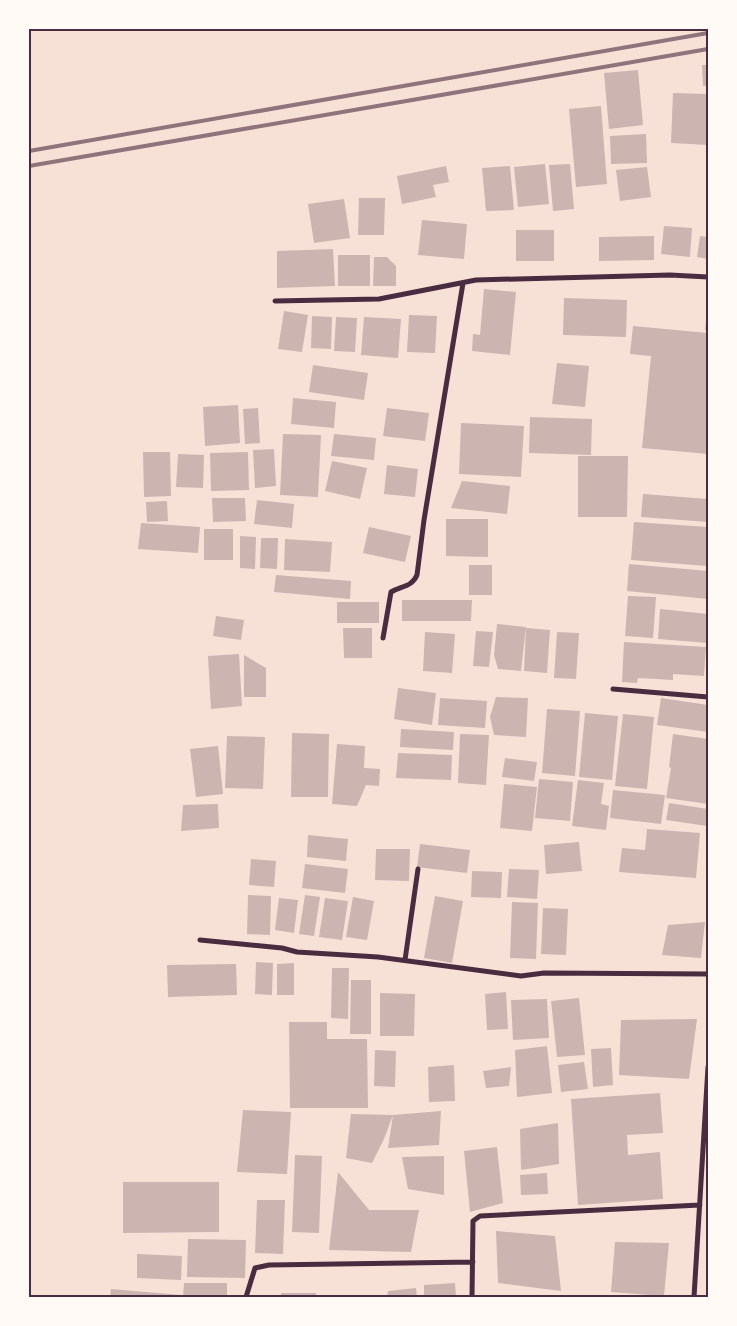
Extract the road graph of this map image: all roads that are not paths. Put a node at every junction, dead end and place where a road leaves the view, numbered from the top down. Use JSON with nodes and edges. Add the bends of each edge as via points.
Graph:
{"nodes":[{"id":1,"x":708,"y":277,"type":"edge"},
{"id":2,"x":463,"y":283,"type":"junction"},
{"id":3,"x":275,"y":302,"type":"dead end"},
{"id":4,"x":383,"y":638,"type":"dead end"},
{"id":5,"x":613,"y":688,"type":"dead end"},
{"id":6,"x":708,"y":696,"type":"edge"},
{"id":7,"x":418,"y":869,"type":"dead end"},
{"id":8,"x":200,"y":940,"type":"dead end"},
{"id":9,"x":405,"y":960,"type":"junction"},
{"id":10,"x":708,"y":974,"type":"edge"},
{"id":11,"x":708,"y":1067,"type":"edge"},
{"id":12,"x":700,"y":1205,"type":"junction"},
{"id":13,"x":473,"y":1262,"type":"junction"},
{"id":14,"x":246,"y":1297,"type":"edge"},
{"id":15,"x":472,"y":1297,"type":"edge"},
{"id":16,"x":694,"y":1297,"type":"edge"}],
"edges":[{"from":1,"to":2,"type":"street","via":[[626,276]]},
{"from":2,"to":3,"type":"street","via":[[379,299]]},
{"from":2,"to":4,"type":"street","via":[[418,575],[414,582],[391,592]]},
{"from":5,"to":6,"type":"street"},
{"from":7,"to":9,"type":"street"},
{"from":8,"to":9,"type":"street","via":[[297,952]]},
{"from":9,"to":10,"type":"street","via":[[521,976],[544,973]]},
{"from":11,"to":12,"type":"street"},
{"from":12,"to":13,"type":"street","via":[[480,1216],[472,1221]]},
{"from":12,"to":16,"type":"street"},
{"from":13,"to":14,"type":"street","via":[[269,1265],[255,1268]]},
{"from":13,"to":15,"type":"street"}]}
